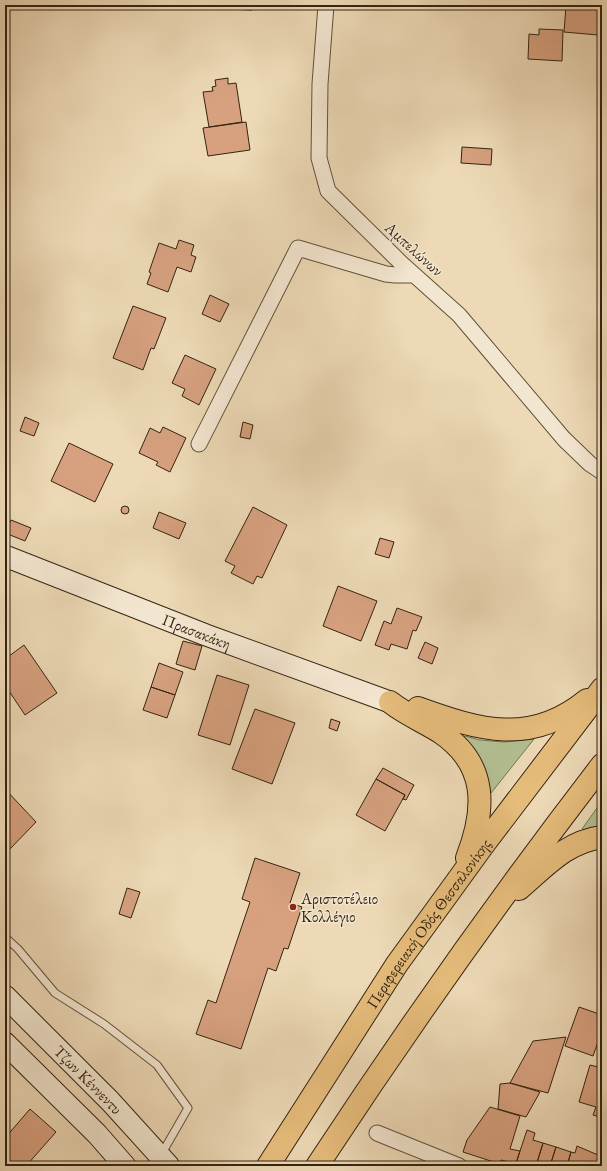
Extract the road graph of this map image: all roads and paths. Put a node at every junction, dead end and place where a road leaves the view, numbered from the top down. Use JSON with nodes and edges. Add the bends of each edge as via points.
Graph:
{"nodes":[{"id":1,"x":326,"y":5,"type":"edge"},
{"id":2,"x":414,"y":275,"type":"junction"},
{"id":3,"x":199,"y":444,"type":"dead end"},
{"id":4,"x":602,"y":472,"type":"edge"},
{"id":5,"x":5,"y":556,"type":"edge"},
{"id":6,"x":602,"y":688,"type":"edge"},
{"id":7,"x":390,"y":702,"type":"junction"},
{"id":8,"x":602,"y":764,"type":"edge"},
{"id":9,"x":602,"y":837,"type":"edge"},
{"id":10,"x":453,"y":886,"type":"junction"},
{"id":11,"x":495,"y":909,"type":"junction"},
{"id":12,"x":5,"y":937,"type":"edge"},
{"id":13,"x":5,"y":996,"type":"edge"},
{"id":14,"x":5,"y":1043,"type":"edge"},
{"id":15,"x":377,"y":1133,"type":"dead end"},
{"id":16,"x":164,"y":1161,"type":"edge"},
{"id":17,"x":125,"y":1166,"type":"edge"},
{"id":18,"x":268,"y":1166,"type":"edge"},
{"id":19,"x":317,"y":1166,"type":"edge"},
{"id":20,"x":459,"y":1166,"type":"edge"}],
"edges":[{"from":1,"to":2,"type":"street","name":"Αμπελώνων","via":[[320,84],[319,158],[328,191]]},
{"from":2,"to":3,"type":"street","via":[[386,274],[298,248]]},
{"from":2,"to":4,"type":"street","name":"Αμπελώνων","via":[[459,315],[564,439]]},
{"from":5,"to":7,"type":"street","name":"Πρασακάκη","via":[[206,635]]},
{"from":6,"to":7,"type":"highway","via":[[578,708],[556,719],[522,730],[482,728],[410,705]]},
{"from":6,"to":10,"type":"highway","name":"Περιφερειακή Οδός Θεσσαλονίκης"},
{"from":7,"to":10,"type":"highway","via":[[458,746],[467,755],[475,772],[480,797],[479,818],[470,850]]},
{"from":8,"to":11,"type":"highway"},
{"from":9,"to":11,"type":"highway","via":[[582,841],[564,850]]},
{"from":10,"to":18,"type":"highway","name":"Περιφερειακή Οδός Θεσσαλονίκης","via":[[393,970]]},
{"from":11,"to":19,"type":"highway"},
{"from":12,"to":16,"type":"lane","via":[[55,993],[104,1024],[157,1065],[184,1101],[188,1108]]},
{"from":13,"to":16,"type":"street","name":"Τζων Κέννεντυ","via":[[110,1101]]},
{"from":14,"to":17,"type":"street","name":"Τζων Κέννεντυ","via":[[97,1134]]},
{"from":15,"to":20,"type":"street"}]}
